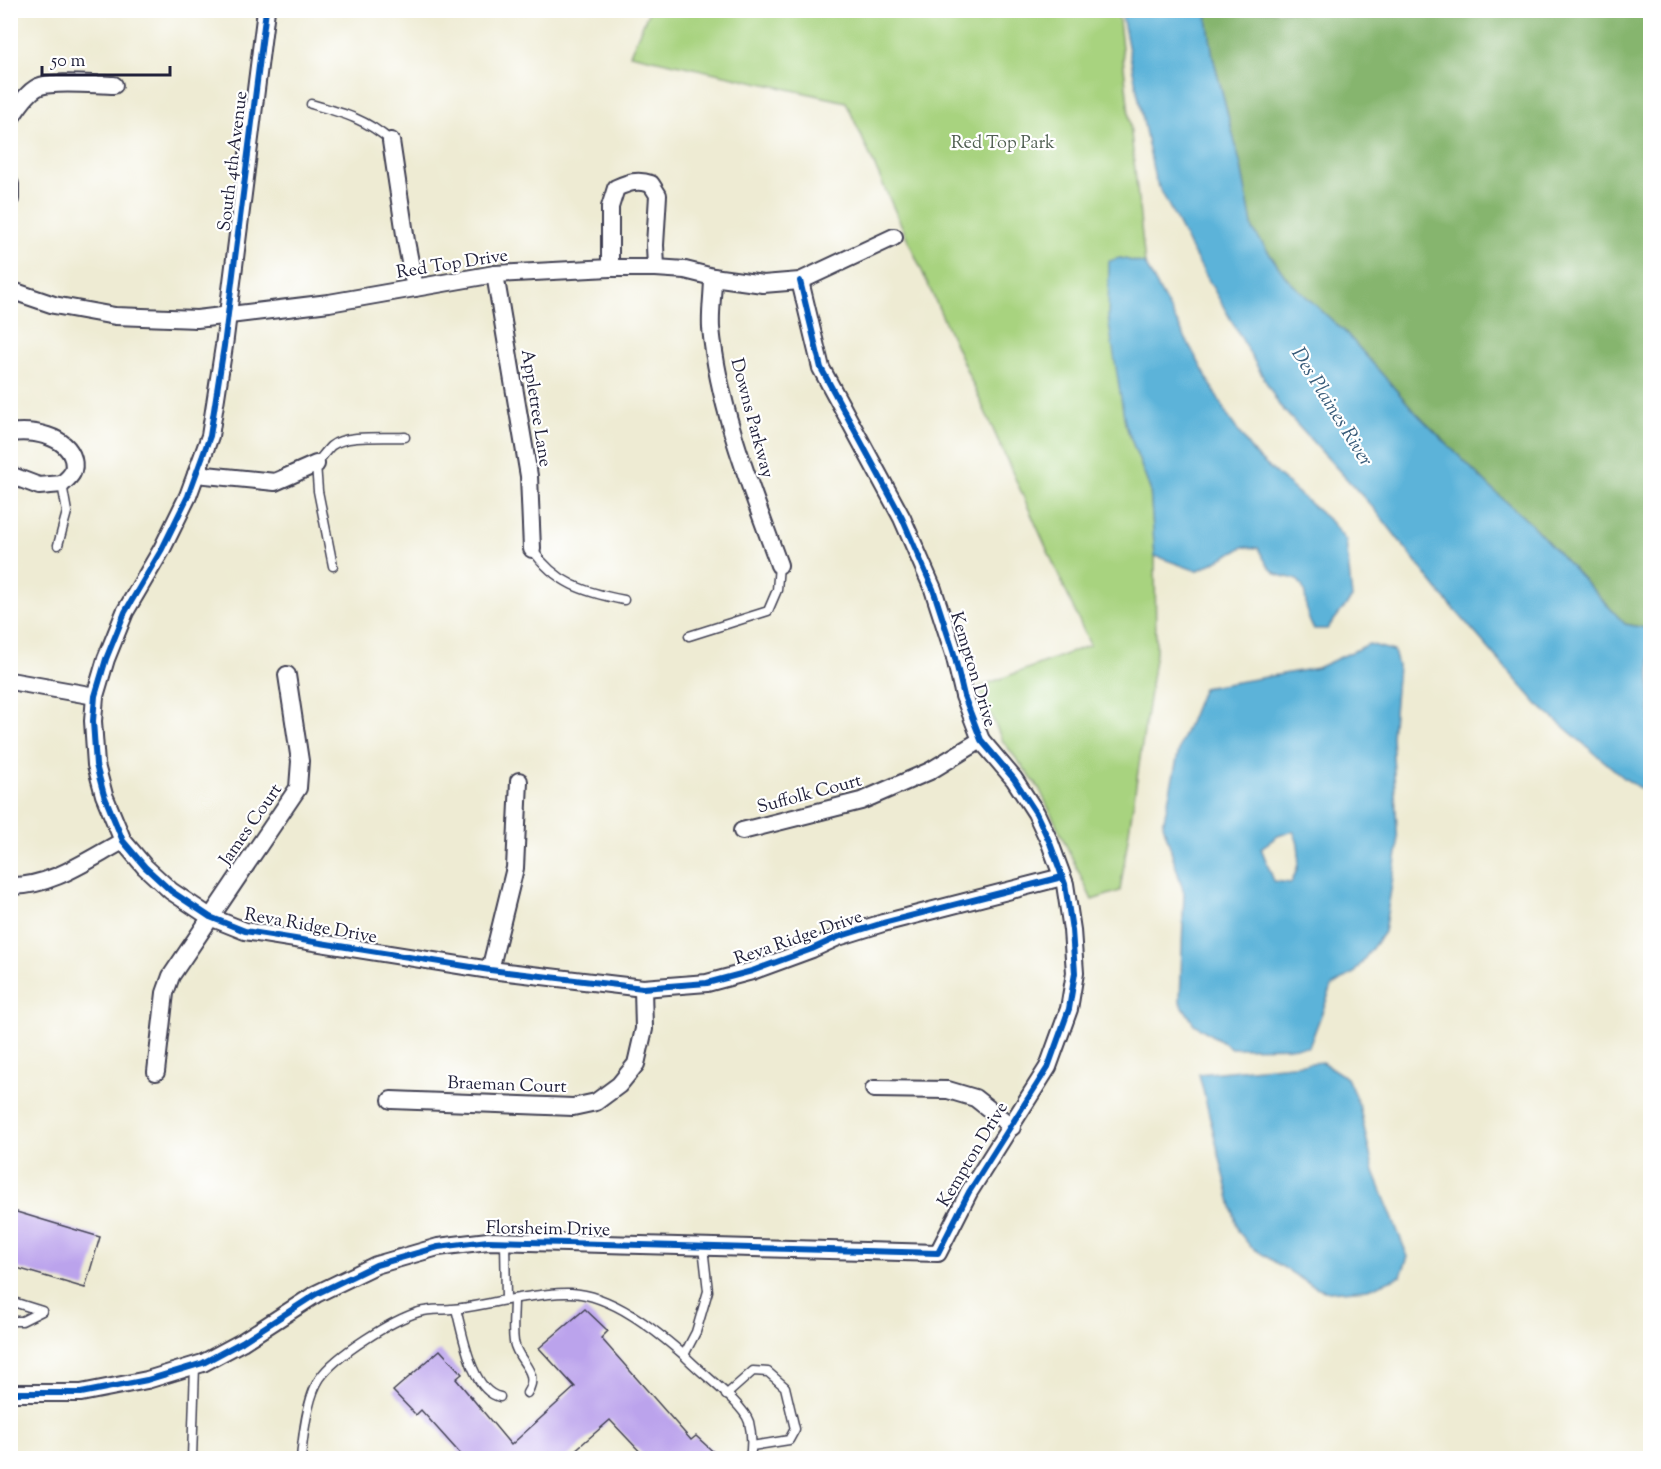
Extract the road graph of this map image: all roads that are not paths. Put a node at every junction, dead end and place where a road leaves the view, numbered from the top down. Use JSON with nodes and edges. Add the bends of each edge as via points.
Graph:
{"nodes":[{"id":1,"x":266,"y":10,"type":"edge"},
{"id":2,"x":114,"y":85,"type":"dead end"},
{"id":3,"x":311,"y":104,"type":"dead end"},
{"id":4,"x":10,"y":119,"type":"edge"},
{"id":5,"x":391,"y":141,"type":"joint"},
{"id":6,"x":10,"y":184,"type":"edge"},
{"id":7,"x":10,"y":199,"type":"edge"},
{"id":8,"x":894,"y":237,"type":"dead end"},
{"id":9,"x":610,"y":268,"type":"junction"},
{"id":10,"x":656,"y":268,"type":"junction"},
{"id":11,"x":495,"y":274,"type":"junction"},
{"id":12,"x":713,"y":277,"type":"junction"},
{"id":13,"x":800,"y":281,"type":"junction"},
{"id":14,"x":415,"y":288,"type":"junction"},
{"id":15,"x":10,"y":290,"type":"edge"},
{"id":16,"x":227,"y":315,"type":"junction"},
{"id":17,"x":10,"y":433,"type":"edge"},
{"id":18,"x":405,"y":437,"type":"dead end"},
{"id":19,"x":316,"y":464,"type":"junction"},
{"id":20,"x":196,"y":474,"type":"junction"},
{"id":21,"x":10,"y":475,"type":"edge"},
{"id":22,"x":62,"y":484,"type":"junction"},
{"id":23,"x":58,"y":545,"type":"dead end"},
{"id":24,"x":532,"y":549,"type":"joint"},
{"id":25,"x":778,"y":565,"type":"joint"},
{"id":26,"x":333,"y":566,"type":"dead end"},
{"id":27,"x":624,"y":600,"type":"dead end"},
{"id":28,"x":689,"y":636,"type":"dead end"},
{"id":29,"x":287,"y":675,"type":"dead end"},
{"id":30,"x":10,"y":681,"type":"edge"},
{"id":31,"x":95,"y":696,"type":"junction"},
{"id":32,"x":981,"y":740,"type":"junction"},
{"id":33,"x":519,"y":781,"type":"dead end"},
{"id":34,"x":742,"y":831,"type":"dead end"},
{"id":35,"x":123,"y":841,"type":"junction"},
{"id":36,"x":1062,"y":877,"type":"junction"},
{"id":37,"x":10,"y":886,"type":"edge"},
{"id":38,"x":210,"y":916,"type":"junction"},
{"id":39,"x":490,"y":970,"type":"junction"},
{"id":40,"x":643,"y":988,"type":"junction"},
{"id":41,"x":156,"y":1072,"type":"dead end"},
{"id":42,"x":874,"y":1089,"type":"dead end"},
{"id":43,"x":392,"y":1100,"type":"dead end"},
{"id":44,"x":1012,"y":1127,"type":"junction"},
{"id":45,"x":505,"y":1241,"type":"junction"},
{"id":46,"x":703,"y":1247,"type":"junction"},
{"id":47,"x":938,"y":1253,"type":"joint"},
{"id":48,"x":510,"y":1300,"type":"junction"},
{"id":49,"x":10,"y":1301,"type":"edge"},
{"id":50,"x":456,"y":1309,"type":"junction"},
{"id":51,"x":10,"y":1321,"type":"edge"},
{"id":52,"x":684,"y":1355,"type":"junction"},
{"id":53,"x":195,"y":1366,"type":"junction"},
{"id":54,"x":10,"y":1393,"type":"edge"},
{"id":55,"x":527,"y":1393,"type":"dead end"},
{"id":56,"x":726,"y":1395,"type":"junction"},
{"id":57,"x":500,"y":1397,"type":"dead end"},
{"id":58,"x":752,"y":1446,"type":"junction"},
{"id":59,"x":192,"y":1458,"type":"edge"},
{"id":60,"x":301,"y":1458,"type":"edge"},
{"id":61,"x":750,"y":1458,"type":"edge"}],
"edges":[{"from":1,"to":16,"type":"street","name":"South 4th Avenue"},
{"from":2,"to":4,"type":"street","via":[[38,87]]},
{"from":3,"to":5,"type":"lane","via":[[374,126]]},
{"from":5,"to":14,"type":"street"},
{"from":6,"to":7,"type":"street"},
{"from":8,"to":13,"type":"street","name":"Red Top Drive"},
{"from":9,"to":10,"type":"street","name":"Red Top Drive"},
{"from":9,"to":10,"type":"street","via":[[610,207],[615,188],[642,181],[651,184],[658,195]]},
{"from":9,"to":11,"type":"street","name":"Red Top Drive"},
{"from":10,"to":12,"type":"street","name":"Red Top Drive"},
{"from":11,"to":14,"type":"street","name":"Red Top Drive"},
{"from":11,"to":24,"type":"street","name":"Appletree Lane","via":[[529,476]]},
{"from":12,"to":13,"type":"street","name":"Red Top Drive","via":[[763,285]]},
{"from":12,"to":25,"type":"street","name":"Downs Parkway","via":[[711,326],[719,381],[735,442]]},
{"from":13,"to":32,"type":"street","name":"Kempton Drive","via":[[821,368],[902,518],[928,579]]},
{"from":14,"to":16,"type":"street","name":"Red Top Drive"},
{"from":15,"to":16,"type":"street","name":"Red Top Drive","via":[[54,305],[115,316],[197,319]]},
{"from":16,"to":20,"type":"street","name":"Reva Ridge Drive","via":[[210,436]]},
{"from":17,"to":22,"type":"street","via":[[42,435],[70,449],[72,473]]},
{"from":18,"to":19,"type":"lane","via":[[339,441]]},
{"from":19,"to":20,"type":"street","via":[[275,482]]},
{"from":19,"to":26,"type":"lane"},
{"from":20,"to":31,"type":"street","name":"Reva Ridge Drive","via":[[162,549],[125,612]]},
{"from":21,"to":22,"type":"street","via":[[39,486]]},
{"from":22,"to":23,"type":"lane","via":[[67,512]]},
{"from":24,"to":27,"type":"lane","via":[[543,566],[569,584]]},
{"from":25,"to":28,"type":"lane","via":[[777,590],[768,610]]},
{"from":29,"to":38,"type":"street","name":"James Court","via":[[300,761],[298,788]]},
{"from":30,"to":31,"type":"street"},
{"from":31,"to":35,"type":"street","name":"Reva Ridge Drive","via":[[96,765]]},
{"from":32,"to":34,"type":"street","name":"Suffolk Court","via":[[930,771],[861,801]]},
{"from":32,"to":36,"type":"street","name":"Kempton Drive","via":[[1035,813]]},
{"from":33,"to":39,"type":"street","via":[[515,868]]},
{"from":35,"to":37,"type":"street","via":[[59,875]]},
{"from":35,"to":38,"type":"street","name":"Reva Ridge Drive","via":[[171,891]]},
{"from":36,"to":40,"type":"street","name":"Reva Ridge Drive","via":[[883,923],[741,974],[707,983]]},
{"from":36,"to":44,"type":"street","name":"Kempton Drive","via":[[1075,973],[1069,1009],[1048,1067]]},
{"from":38,"to":39,"type":"street","name":"Reva Ridge Drive","via":[[245,931]]},
{"from":38,"to":41,"type":"street","name":"James Court","via":[[171,976],[165,993]]},
{"from":39,"to":40,"type":"street","name":"Reva Ridge Drive"},
{"from":40,"to":43,"type":"street","name":"Braeman Court","via":[[644,1029],[636,1064],[619,1085],[596,1102],[573,1107]]},
{"from":42,"to":44,"type":"street","via":[[948,1090],[975,1098]]},
{"from":44,"to":47,"type":"street","name":"Kempton Drive","via":[[969,1192]]},
{"from":45,"to":46,"type":"street","name":"Florsheim Drive"},
{"from":45,"to":48,"type":"lane"},
{"from":45,"to":53,"type":"street","name":"Florsheim Drive","via":[[438,1247],[376,1265],[316,1294],[242,1342]]},
{"from":46,"to":47,"type":"street","name":"Florsheim Drive"},
{"from":46,"to":52,"type":"lane","via":[[708,1291],[696,1332]]},
{"from":48,"to":50,"type":"lane"},
{"from":48,"to":52,"type":"lane","via":[[572,1293],[604,1300],[660,1334]]},
{"from":48,"to":55,"type":"lane","via":[[514,1341],[532,1374]]},
{"from":49,"to":51,"type":"lane","via":[[42,1311],[22,1321]]},
{"from":50,"to":57,"type":"lane","via":[[482,1386]]},
{"from":50,"to":60,"type":"lane","via":[[421,1311],[383,1327],[320,1378],[312,1398]]},
{"from":52,"to":56,"type":"lane"},
{"from":53,"to":54,"type":"street","name":"Florsheim Drive","via":[[81,1393]]},
{"from":53,"to":59,"type":"lane"},
{"from":56,"to":58,"type":"lane","via":[[748,1419]]},
{"from":56,"to":58,"type":"lane","via":[[753,1371],[768,1372],[785,1386],[795,1429],[789,1440]]},
{"from":58,"to":61,"type":"lane"}]}
